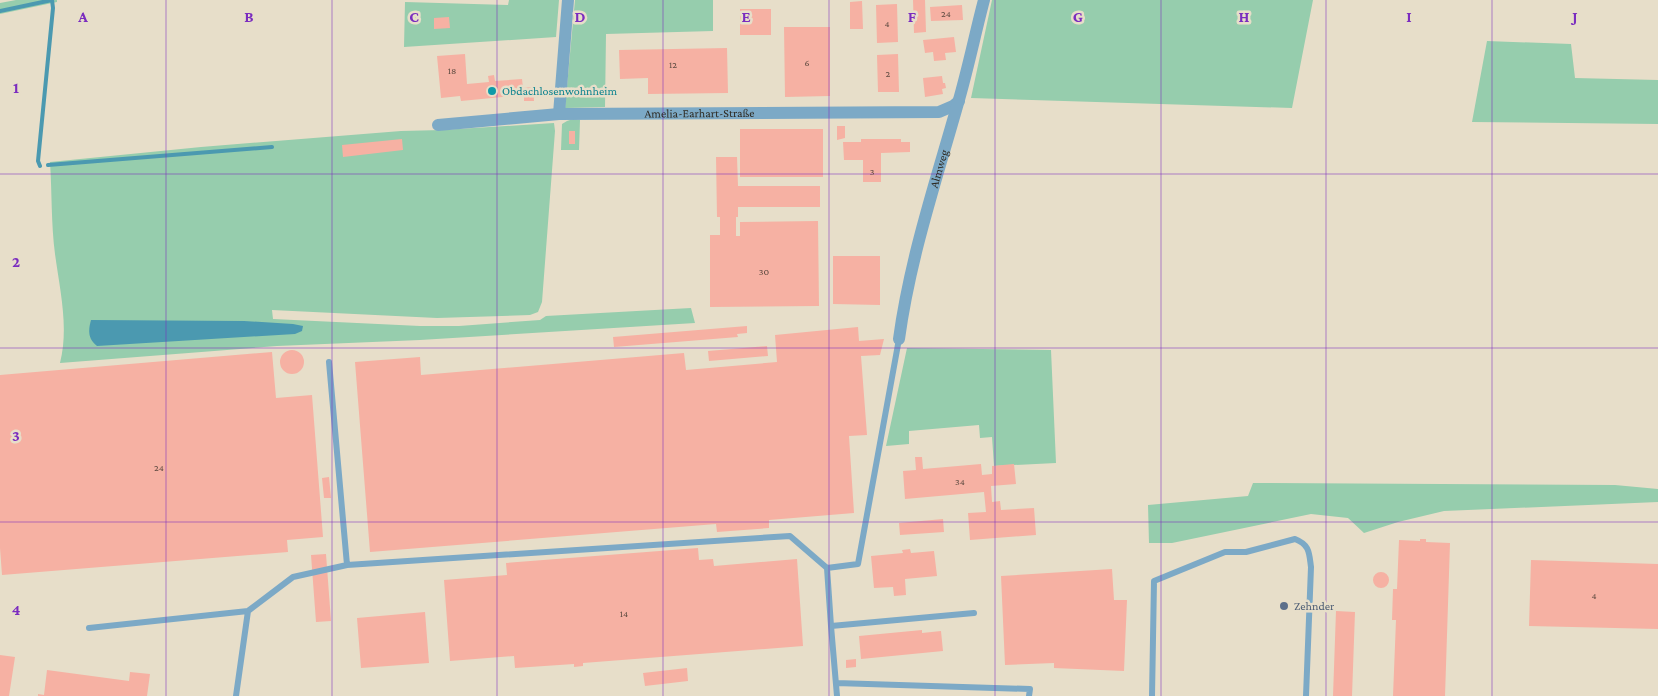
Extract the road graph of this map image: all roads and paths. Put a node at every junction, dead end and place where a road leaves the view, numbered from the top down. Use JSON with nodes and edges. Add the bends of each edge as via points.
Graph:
{"nodes":[{"id":1,"x":568,"y":0,"type":"edge"},
{"id":2,"x":984,"y":0,"type":"edge"},
{"id":3,"x":959,"y":102,"type":"junction"},
{"id":4,"x":560,"y":114,"type":"junction"},
{"id":5,"x":438,"y":125,"type":"dead end"},
{"id":6,"x":899,"y":339,"type":"joint"},
{"id":7,"x":329,"y":362,"type":"dead end"},
{"id":8,"x":347,"y":565,"type":"junction"},
{"id":9,"x":827,"y":568,"type":"junction"},
{"id":10,"x":248,"y":611,"type":"junction"},
{"id":11,"x":974,"y":612,"type":"dead end"},
{"id":12,"x":831,"y":626,"type":"junction"},
{"id":13,"x":88,"y":628,"type":"dead end"},
{"id":14,"x":836,"y":683,"type":"junction"},
{"id":15,"x":236,"y":696,"type":"edge"},
{"id":16,"x":836,"y":696,"type":"edge"},
{"id":17,"x":1030,"y":696,"type":"edge"},
{"id":18,"x":1152,"y":696,"type":"edge"},
{"id":19,"x":1306,"y":696,"type":"edge"}],
"edges":[{"from":1,"to":4,"type":"street"},
{"from":2,"to":3,"type":"street","name":"Almweg"},
{"from":3,"to":4,"type":"street","name":"Amelia-Earhart-Straße","via":[[939,112]]},
{"from":3,"to":6,"type":"street","name":"Almweg","via":[[926,213]]},
{"from":4,"to":5,"type":"street","name":"Amelia-Earhart-Straße"},
{"from":6,"to":9,"type":"lane","via":[[858,564]]},
{"from":7,"to":8,"type":"lane"},
{"from":8,"to":9,"type":"lane","via":[[790,536]]},
{"from":8,"to":10,"type":"lane","via":[[293,577]]},
{"from":9,"to":12,"type":"lane"},
{"from":10,"to":13,"type":"lane"},
{"from":10,"to":15,"type":"lane"},
{"from":11,"to":12,"type":"lane"},
{"from":12,"to":14,"type":"lane"},
{"from":14,"to":16,"type":"lane"},
{"from":14,"to":17,"type":"lane","via":[[1030,689]]},
{"from":18,"to":19,"type":"lane","via":[[1154,581],[1225,552],[1246,552],[1296,539],[1303,542],[1308,550],[1311,567]]}]}
